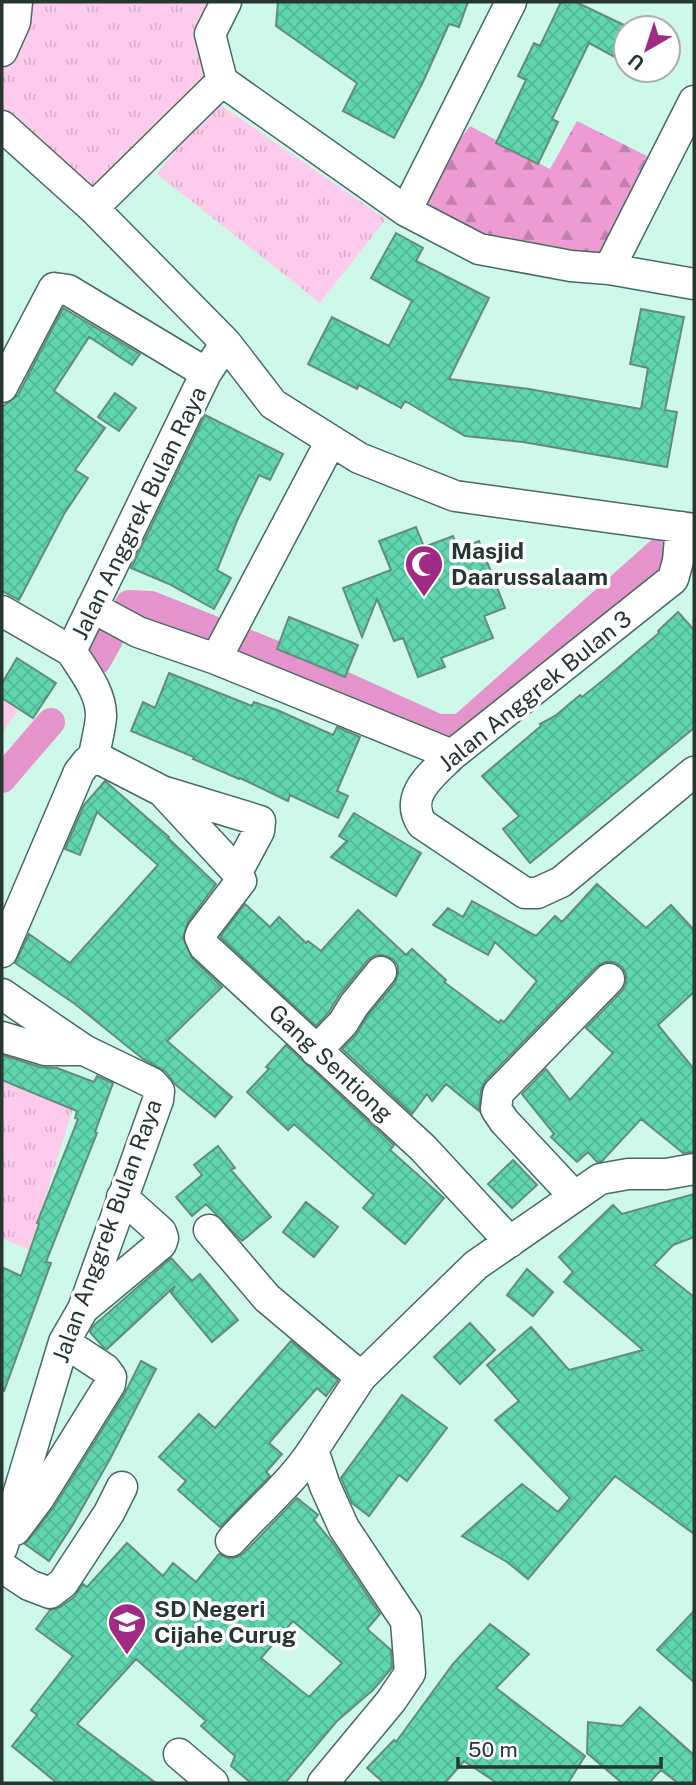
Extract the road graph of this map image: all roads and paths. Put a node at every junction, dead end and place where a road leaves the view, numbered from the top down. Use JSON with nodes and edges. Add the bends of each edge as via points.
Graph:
{"nodes":[{"id":1,"x":18,"y":2,"type":"edge"},
{"id":2,"x":226,"y":2,"type":"edge"},
{"id":3,"x":511,"y":2,"type":"edge"},
{"id":4,"x":2,"y":51,"type":"edge"},
{"id":5,"x":222,"y":81,"type":"junction"},
{"id":6,"x":694,"y":100,"type":"edge"},
{"id":7,"x":2,"y":126,"type":"edge"},
{"id":8,"x":93,"y":208,"type":"junction"},
{"id":9,"x":406,"y":211,"type":"junction"},
{"id":10,"x":610,"y":270,"type":"junction"},
{"id":11,"x":694,"y":284,"type":"edge"},
{"id":12,"x":226,"y":343,"type":"junction"},
{"id":13,"x":206,"y":373,"type":"junction"},
{"id":14,"x":2,"y":387,"type":"edge"},
{"id":15,"x":331,"y":441,"type":"junction"},
{"id":16,"x":683,"y":540,"type":"edge"},
{"id":17,"x":98,"y":610,"type":"junction"},
{"id":18,"x":2,"y":611,"type":"edge"},
{"id":19,"x":224,"y":643,"type":"junction"},
{"id":20,"x":71,"y":651,"type":"junction"},
{"id":21,"x":452,"y":755,"type":"junction"},
{"id":22,"x":94,"y":756,"type":"junction"},
{"id":23,"x":694,"y":772,"type":"edge"},
{"id":24,"x":162,"y":791,"type":"junction"},
{"id":25,"x":239,"y":876,"type":"junction"},
{"id":26,"x":2,"y":952,"type":"edge"},
{"id":27,"x":381,"y":972,"type":"dead end"},
{"id":28,"x":609,"y":979,"type":"dead end"},
{"id":29,"x":2,"y":994,"type":"edge"},
{"id":30,"x":2,"y":1037,"type":"edge"},
{"id":31,"x":84,"y":1050,"type":"junction"},
{"id":32,"x":316,"y":1051,"type":"junction"},
{"id":33,"x":694,"y":1169,"type":"edge"},
{"id":34,"x":574,"y":1196,"type":"junction"},
{"id":35,"x":122,"y":1197,"type":"junction"},
{"id":36,"x":209,"y":1230,"type":"dead end"},
{"id":37,"x":510,"y":1242,"type":"junction"},
{"id":38,"x":83,"y":1309,"type":"junction"},
{"id":39,"x":64,"y":1342,"type":"junction"},
{"id":40,"x":361,"y":1377,"type":"junction"},
{"id":41,"x":313,"y":1450,"type":"junction"},
{"id":42,"x":122,"y":1487,"type":"dead end"},
{"id":43,"x":231,"y":1541,"type":"dead end"},
{"id":44,"x":2,"y":1547,"type":"edge"},
{"id":45,"x":2,"y":1567,"type":"edge"},
{"id":46,"x":179,"y":1754,"type":"dead end"},
{"id":47,"x":213,"y":1783,"type":"edge"},
{"id":48,"x":323,"y":1783,"type":"edge"}],
"edges":[{"from":1,"to":4,"type":"street"},
{"from":2,"to":5,"type":"street","via":[[210,34]]},
{"from":3,"to":9,"type":"street"},
{"from":5,"to":8,"type":"street"},
{"from":5,"to":9,"type":"street"},
{"from":6,"to":10,"type":"street"},
{"from":7,"to":8,"type":"street"},
{"from":8,"to":12,"type":"street"},
{"from":9,"to":10,"type":"street","via":[[479,249]]},
{"from":10,"to":11,"type":"street"},
{"from":12,"to":13,"type":"street","name":"Jalan Anggrek Bulan Raya"},
{"from":12,"to":15,"type":"street","via":[[273,404]]},
{"from":13,"to":14,"type":"street","via":[[54,288]]},
{"from":13,"to":17,"type":"street","name":"Jalan Anggrek Bulan Raya"},
{"from":15,"to":16,"type":"street","via":[[359,458],[455,496]]},
{"from":15,"to":19,"type":"street"},
{"from":16,"to":21,"type":"street","name":"Jalan Anggrek Bulan 3","via":[[673,579]]},
{"from":17,"to":19,"type":"street","via":[[138,632]]},
{"from":17,"to":20,"type":"street","name":"Jalan Anggrek Bulan Raya"},
{"from":18,"to":20,"type":"street"},
{"from":19,"to":21,"type":"street"},
{"from":20,"to":22,"type":"street","name":"Jalan Anggrek Bulan Raya","via":[[100,704]]},
{"from":21,"to":23,"type":"street","name":"Jalan Anggrek Bulan 3","via":[[422,785],[415,813],[422,824],[525,892],[537,893],[561,882]]},
{"from":22,"to":24,"type":"street"},
{"from":22,"to":26,"type":"street","name":"Jalan Anggrek Bulan Raya","via":[[79,772]]},
{"from":24,"to":25,"type":"street"},
{"from":24,"to":25,"type":"street","via":[[260,821]]},
{"from":25,"to":32,"type":"street","name":"Gang Sentiong","via":[[200,937],[204,946]]},
{"from":27,"to":32,"type":"street"},
{"from":28,"to":34,"type":"street","via":[[498,1093],[496,1109],[504,1121]]},
{"from":29,"to":31,"type":"street","name":"Jalan Anggrek Bulan Raya"},
{"from":30,"to":31,"type":"street","via":[[45,1050]]},
{"from":31,"to":35,"type":"street","name":"Jalan Anggrek Bulan Raya","via":[[152,1083],[159,1091]]},
{"from":32,"to":37,"type":"street","name":"Gang Sentiong","via":[[423,1149]]},
{"from":33,"to":34,"type":"street","via":[[600,1178]]},
{"from":34,"to":37,"type":"street"},
{"from":35,"to":38,"type":"street","name":"Jalan Anggrek Bulan Raya"},
{"from":35,"to":38,"type":"street","via":[[161,1232],[161,1244]]},
{"from":36,"to":40,"type":"street","via":[[267,1298]]},
{"from":37,"to":40,"type":"street","via":[[476,1265]]},
{"from":38,"to":39,"type":"street","name":"Jalan Anggrek Bulan Raya"},
{"from":39,"to":44,"type":"street","name":"Jalan Anggrek Bulan Raya"},
{"from":39,"to":44,"type":"street","via":[[105,1369],[110,1384],[39,1498]]},
{"from":40,"to":41,"type":"street"},
{"from":41,"to":43,"type":"street","via":[[298,1473]]},
{"from":41,"to":48,"type":"street","via":[[344,1528],[406,1621],[410,1673]]},
{"from":42,"to":45,"type":"street","via":[[56,1590],[41,1591]]},
{"from":46,"to":47,"type":"street"}]}
